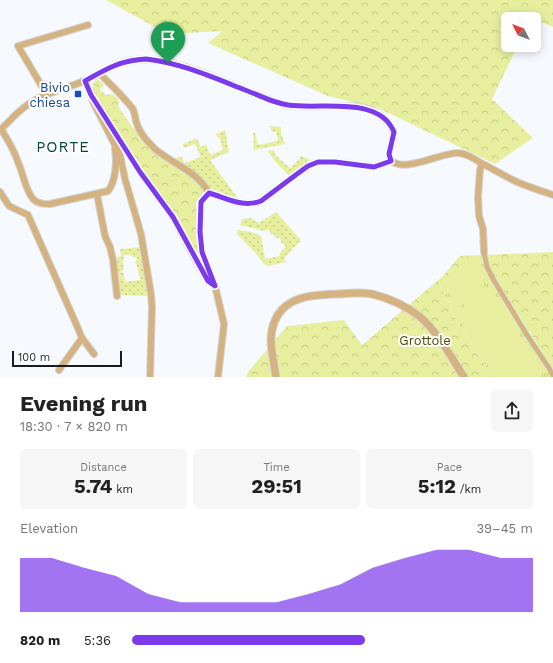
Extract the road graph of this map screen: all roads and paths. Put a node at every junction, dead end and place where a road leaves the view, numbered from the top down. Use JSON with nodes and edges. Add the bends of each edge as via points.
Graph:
{"nodes":[{"id":1,"x":88,"y":25,"type":"dead end"},
{"id":2,"x":99,"y":73,"type":"junction"},
{"id":3,"x":85,"y":81,"type":"junction"},
{"id":4,"x":47,"y":95,"type":"junction"},
{"id":5,"x":91,"y":95,"type":"junction"},
{"id":6,"x":0,"y":129,"type":"edge"},
{"id":7,"x":114,"y":144,"type":"junction"},
{"id":8,"x":391,"y":161,"type":"junction"},
{"id":9,"x":484,"y":164,"type":"junction"},
{"id":10,"x":0,"y":192,"type":"edge"},
{"id":11,"x":209,"y":193,"type":"junction"},
{"id":12,"x":97,"y":194,"type":"junction"},
{"id":13,"x":553,"y":195,"type":"edge"},
{"id":14,"x":484,"y":252,"type":"joint"},
{"id":15,"x":215,"y":286,"type":"junction"},
{"id":16,"x":117,"y":296,"type":"dead end"},
{"id":17,"x":82,"y":338,"type":"junction"},
{"id":18,"x":94,"y":354,"type":"dead end"},
{"id":19,"x":59,"y":370,"type":"dead end"},
{"id":20,"x":553,"y":376,"type":"edge"},
{"id":21,"x":150,"y":377,"type":"edge"},
{"id":22,"x":218,"y":377,"type":"edge"},
{"id":23,"x":276,"y":377,"type":"edge"},
{"id":24,"x":464,"y":377,"type":"edge"}],
"edges":[{"from":1,"to":4,"type":"street","via":[[18,46]]},
{"from":2,"to":3,"type":"street"},
{"from":2,"to":8,"type":"street","via":[[125,61],[157,61],[192,69],[286,105],[365,109],[374,112],[394,132],[389,154]]},
{"from":2,"to":11,"type":"street","via":[[134,111],[140,131],[148,141],[197,177]]},
{"from":3,"to":4,"type":"street"},
{"from":3,"to":5,"type":"street"},
{"from":4,"to":6,"type":"street","via":[[26,106]]},
{"from":5,"to":7,"type":"street"},
{"from":5,"to":15,"type":"street","via":[[140,172],[173,217],[208,281]]},
{"from":6,"to":12,"type":"street","via":[[12,146],[28,191],[38,202],[50,204]]},
{"from":7,"to":12,"type":"street","via":[[116,156],[111,187],[108,191]]},
{"from":7,"to":21,"type":"street","via":[[120,155],[141,234],[151,294]]},
{"from":8,"to":9,"type":"street","via":[[404,165],[456,153],[467,155]]},
{"from":8,"to":11,"type":"street","via":[[374,167],[318,162],[308,166],[256,203],[238,203]]},
{"from":9,"to":13,"type":"street","via":[[518,183]]},
{"from":9,"to":14,"type":"street","via":[[480,170],[478,197]]},
{"from":10,"to":17,"type":"street","via":[[9,206],[28,215]]},
{"from":11,"to":15,"type":"street","via":[[201,202],[200,232],[202,252]]},
{"from":12,"to":16,"type":"street","via":[[105,236],[113,260]]},
{"from":14,"to":20,"type":"street","via":[[493,279]]},
{"from":15,"to":22,"type":"street","via":[[224,324]]},
{"from":17,"to":18,"type":"street"},
{"from":17,"to":19,"type":"street"},
{"from":23,"to":24,"type":"street","via":[[271,340],[273,326],[282,310],[298,298],[310,295],[358,293],[373,294],[419,316],[429,326]]}]}
